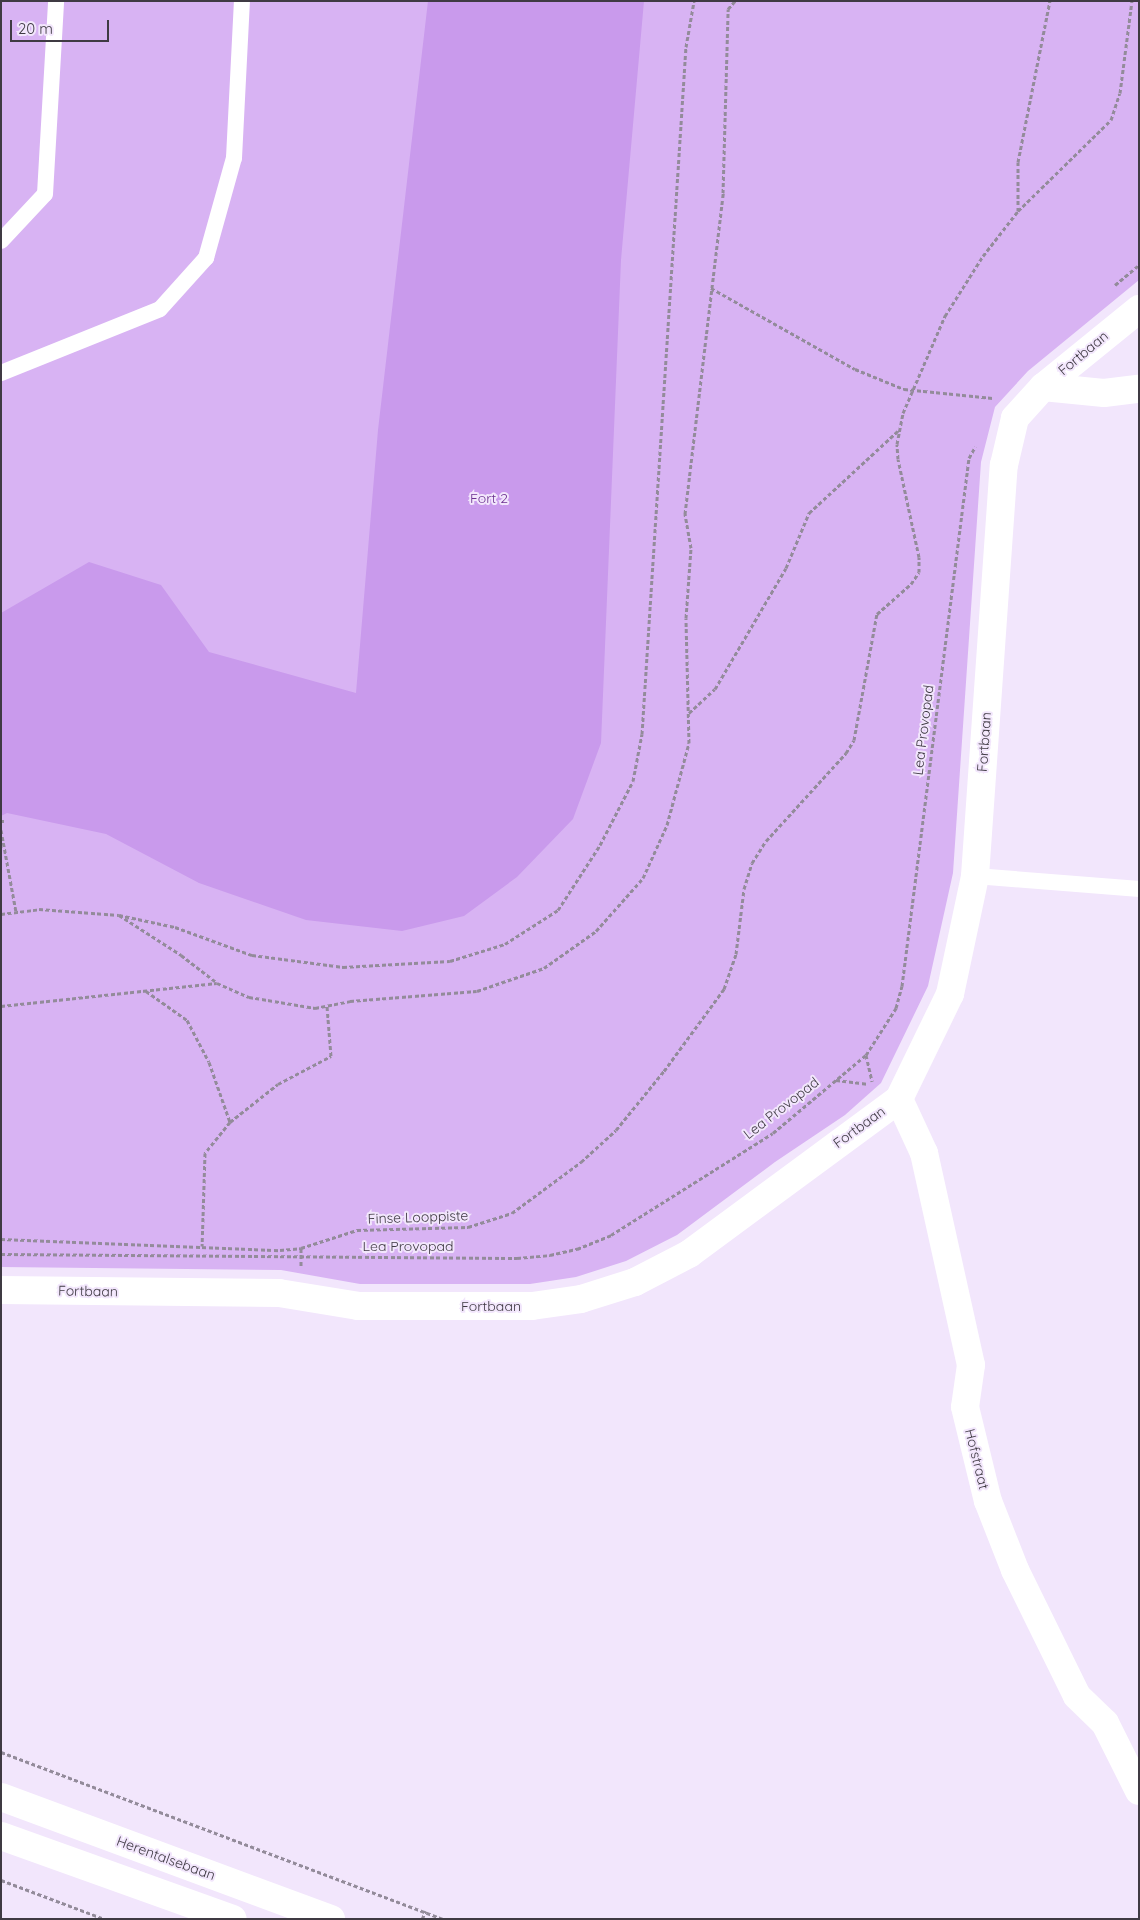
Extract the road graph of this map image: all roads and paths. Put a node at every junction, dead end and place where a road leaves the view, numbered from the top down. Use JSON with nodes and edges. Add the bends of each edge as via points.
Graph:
{"nodes":[{"id":1,"x":56,"y":1,"type":"edge"},
{"id":2,"x":242,"y":1,"type":"edge"},
{"id":3,"x":694,"y":1,"type":"edge"},
{"id":4,"x":736,"y":1,"type":"edge"},
{"id":5,"x":1050,"y":1,"type":"edge"},
{"id":6,"x":1132,"y":1,"type":"edge"},
{"id":7,"x":1018,"y":211,"type":"junction"},
{"id":8,"x":1,"y":241,"type":"edge"},
{"id":9,"x":711,"y":288,"type":"junction"},
{"id":10,"x":1139,"y":309,"type":"edge"},
{"id":11,"x":1,"y":373,"type":"edge"},
{"id":12,"x":1043,"y":387,"type":"junction"},
{"id":13,"x":1139,"y":389,"type":"edge"},
{"id":14,"x":913,"y":390,"type":"junction"},
{"id":15,"x":999,"y":392,"type":"dead end"},
{"id":16,"x":996,"y":398,"type":"junction"},
{"id":17,"x":992,"y":407,"type":"dead end"},
{"id":18,"x":898,"y":430,"type":"junction"},
{"id":19,"x":977,"y":441,"type":"dead end"},
{"id":20,"x":688,"y":713,"type":"junction"},
{"id":21,"x":1,"y":830,"type":"edge"},
{"id":22,"x":975,"y":876,"type":"junction"},
{"id":23,"x":1139,"y":889,"type":"edge"},
{"id":24,"x":16,"y":912,"type":"junction"},
{"id":25,"x":1,"y":914,"type":"edge"},
{"id":26,"x":119,"y":915,"type":"junction"},
{"id":27,"x":217,"y":983,"type":"junction"},
{"id":28,"x":145,"y":990,"type":"junction"},
{"id":29,"x":1,"y":1006,"type":"edge"},
{"id":30,"x":327,"y":1006,"type":"junction"},
{"id":31,"x":835,"y":1080,"type":"junction"},
{"id":32,"x":873,"y":1085,"type":"dead end"},
{"id":33,"x":898,"y":1099,"type":"junction"},
{"id":34,"x":230,"y":1122,"type":"junction"},
{"id":35,"x":1,"y":1239,"type":"edge"},
{"id":36,"x":202,"y":1246,"type":"junction"},
{"id":37,"x":1,"y":1254,"type":"edge"},
{"id":38,"x":1,"y":1290,"type":"edge"},
{"id":39,"x":1,"y":1752,"type":"edge"},
{"id":40,"x":1139,"y":1790,"type":"edge"},
{"id":41,"x":1,"y":1797,"type":"edge"},
{"id":42,"x":1,"y":1836,"type":"edge"},
{"id":43,"x":1,"y":1880,"type":"edge"},
{"id":44,"x":426,"y":1911,"type":"junction"},
{"id":45,"x":432,"y":1917,"type":"edge"},
{"id":46,"x":105,"y":1919,"type":"edge"},
{"id":47,"x":233,"y":1919,"type":"edge"},
{"id":48,"x":331,"y":1919,"type":"edge"},
{"id":49,"x":422,"y":1919,"type":"edge"},
{"id":50,"x":444,"y":1919,"type":"edge"}],
"edges":[{"from":1,"to":8,"type":"lane","via":[[45,194]]},
{"from":2,"to":11,"type":"lane","via":[[234,158],[206,258],[160,309]]},
{"from":3,"to":26,"type":"path","via":[[686,47],[642,734],[633,782],[600,845],[558,910],[505,944],[450,961],[343,967],[252,955],[175,927]]},
{"from":4,"to":9,"type":"path","via":[[728,9],[722,193]]},
{"from":5,"to":7,"type":"path","via":[[1018,162]]},
{"from":6,"to":7,"type":"path","via":[[1120,93],[1112,120]]},
{"from":7,"to":14,"type":"path","via":[[983,256],[945,316]]},
{"from":9,"to":14,"type":"path","via":[[855,370]]},
{"from":9,"to":20,"type":"path","via":[[684,514],[691,548],[686,618]]},
{"from":10,"to":12,"type":"street","name":"Fortbaan"},
{"from":12,"to":13,"type":"street","via":[[1104,393]]},
{"from":12,"to":22,"type":"street","name":"Fortbaan","via":[[1015,418],[1004,465]]},
{"from":14,"to":16,"type":"path"},
{"from":14,"to":18,"type":"path"},
{"from":15,"to":16,"type":"path"},
{"from":16,"to":17,"type":"path"},
{"from":18,"to":20,"type":"path","via":[[809,513],[786,568],[715,689]]},
{"from":18,"to":36,"type":"path","name":"Finse Looppiste","via":[[898,459],[919,572],[911,584],[877,614],[854,740],[846,753],[766,841],[752,863],[744,889],[736,954],[724,989],[616,1130],[581,1162],[512,1213],[468,1227],[357,1230],[301,1248],[280,1250]]},
{"from":19,"to":31,"type":"path","name":"Lea Provopad","via":[[970,458],[902,986],[896,1008],[866,1055]]},
{"from":20,"to":30,"type":"path","via":[[689,742],[667,824],[643,878],[596,932],[544,968],[477,991],[350,1001]]},
{"from":21,"to":24,"type":"path"},
{"from":22,"to":23,"type":"lane"},
{"from":22,"to":33,"type":"street","name":"Fortbaan","via":[[950,994]]},
{"from":24,"to":25,"type":"path"},
{"from":24,"to":26,"type":"path","via":[[39,909]]},
{"from":26,"to":27,"type":"path"},
{"from":27,"to":28,"type":"path"},
{"from":27,"to":30,"type":"path","via":[[249,997],[315,1008]]},
{"from":28,"to":29,"type":"path"},
{"from":28,"to":34,"type":"path","via":[[186,1020],[213,1070]]},
{"from":30,"to":34,"type":"path","via":[[331,1056],[278,1084]]},
{"from":31,"to":32,"type":"path"},
{"from":31,"to":37,"type":"path","name":"Lea Provopad","via":[[773,1133],[611,1235],[577,1249],[550,1255],[517,1258]]},
{"from":33,"to":38,"type":"street","name":"Fortbaan","via":[[689,1254],[635,1282],[581,1299],[532,1306],[358,1306],[279,1293]]},
{"from":33,"to":40,"type":"street","name":"Hofstraat","via":[[924,1153],[971,1365],[964,1407],[988,1501],[1015,1570],[1077,1696],[1105,1723]]},
{"from":34,"to":36,"type":"path","via":[[205,1153]]},
{"from":35,"to":36,"type":"path","name":"Finse Looppiste"},
{"from":39,"to":44,"type":"path"},
{"from":41,"to":48,"type":"street","name":"Herentalsebaan"},
{"from":42,"to":47,"type":"street"},
{"from":43,"to":46,"type":"path"},
{"from":44,"to":45,"type":"path"},
{"from":44,"to":49,"type":"path"},
{"from":45,"to":50,"type":"path"}]}
